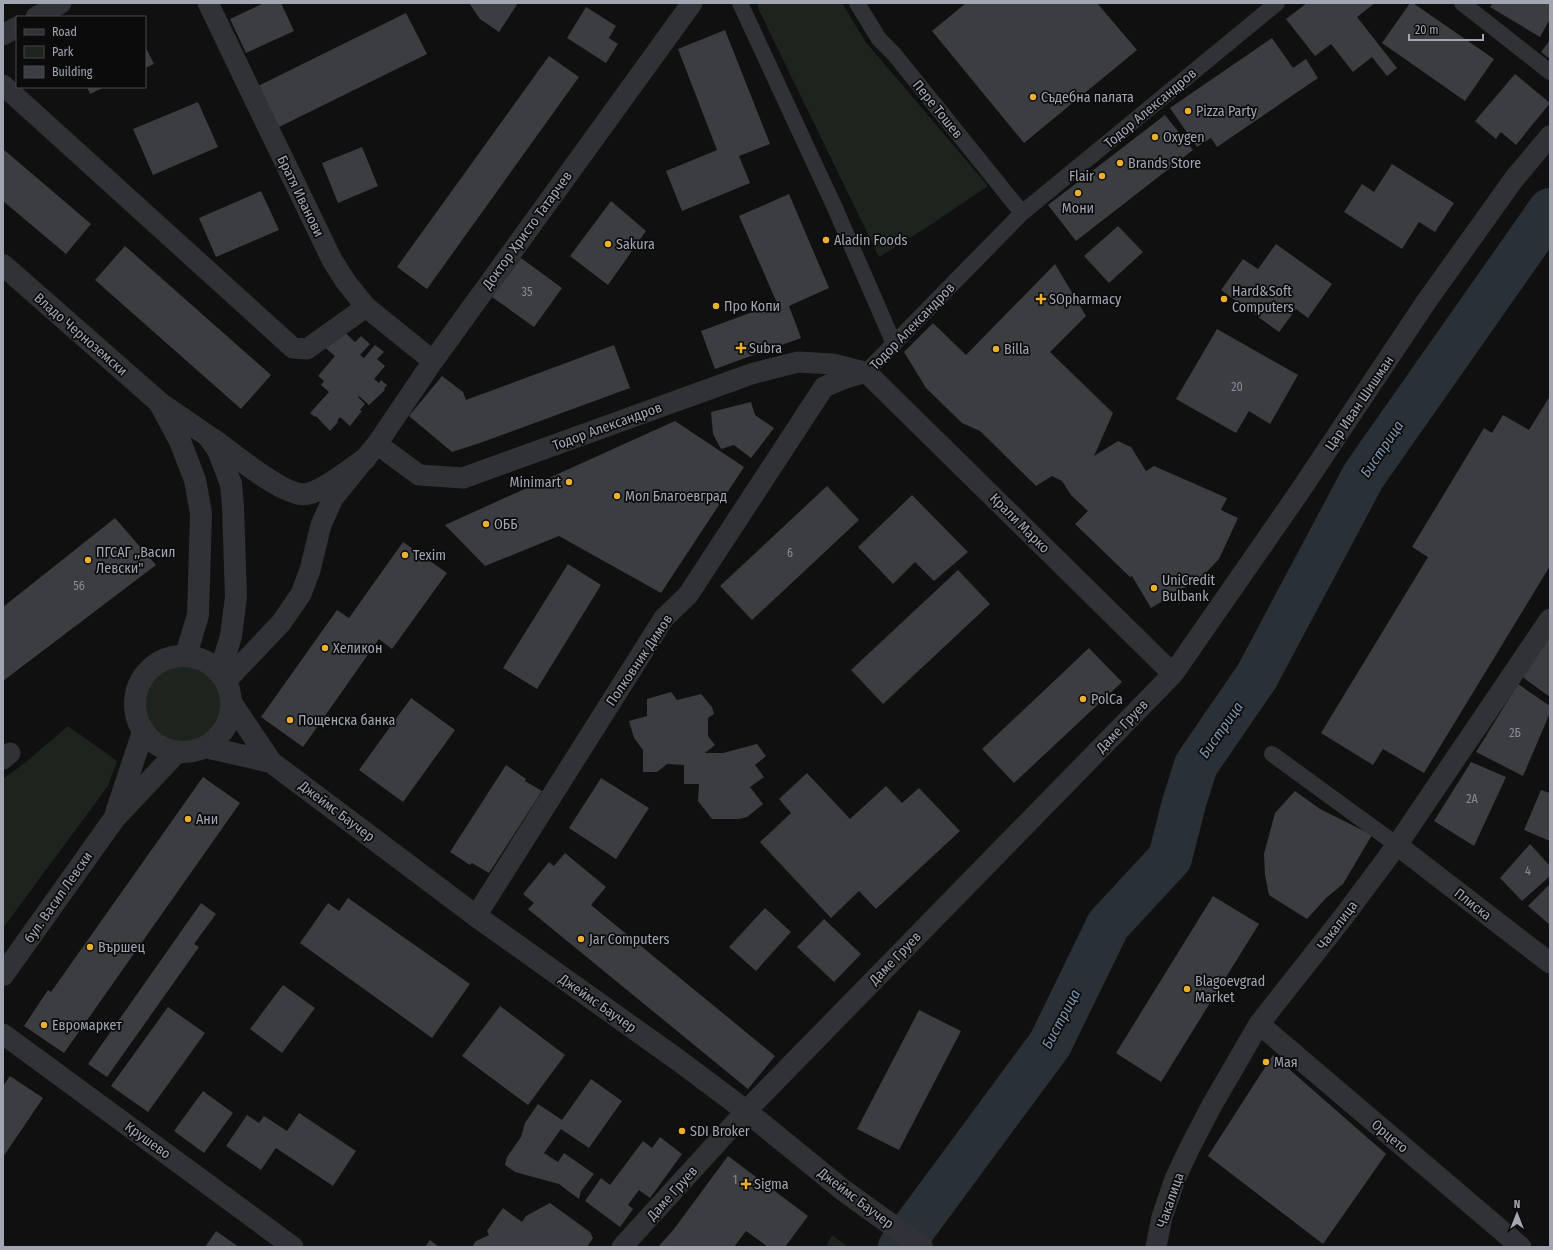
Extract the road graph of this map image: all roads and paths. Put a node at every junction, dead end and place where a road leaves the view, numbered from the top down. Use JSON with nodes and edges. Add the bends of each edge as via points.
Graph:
{"nodes":[{"id":1,"x":61,"y":3,"type":"edge"},
{"id":2,"x":208,"y":3,"type":"edge"},
{"id":3,"x":692,"y":3,"type":"edge"},
{"id":4,"x":740,"y":3,"type":"edge"},
{"id":5,"x":857,"y":3,"type":"edge"},
{"id":6,"x":1277,"y":3,"type":"edge"},
{"id":7,"x":1462,"y":3,"type":"edge"},
{"id":8,"x":38,"y":16,"type":"edge"},
{"id":9,"x":16,"y":28,"type":"edge"},
{"id":10,"x":3,"y":35,"type":"edge"},
{"id":11,"x":1550,"y":72,"type":"edge"},
{"id":12,"x":3,"y":85,"type":"edge"},
{"id":13,"x":1550,"y":136,"type":"edge"},
{"id":14,"x":1022,"y":213,"type":"junction"},
{"id":15,"x":3,"y":265,"type":"edge"},
{"id":16,"x":366,"y":307,"type":"junction"},
{"id":17,"x":894,"y":344,"type":"junction"},
{"id":18,"x":433,"y":360,"type":"junction"},
{"id":19,"x":866,"y":372,"type":"junction"},
{"id":20,"x":160,"y":403,"type":"junction"},
{"id":21,"x":208,"y":436,"type":"junction"},
{"id":22,"x":371,"y":452,"type":"junction"},
{"id":23,"x":1550,"y":619,"type":"edge"},
{"id":24,"x":186,"y":655,"type":"junction"},
{"id":25,"x":1173,"y":674,"type":"junction"},
{"id":26,"x":223,"y":676,"type":"junction"},
{"id":27,"x":232,"y":704,"type":"junction"},
{"id":28,"x":143,"y":732,"type":"junction"},
{"id":29,"x":205,"y":748,"type":"junction"},
{"id":30,"x":177,"y":752,"type":"junction"},
{"id":31,"x":1272,"y":754,"type":"dead end"},
{"id":32,"x":271,"y":762,"type":"junction"},
{"id":33,"x":114,"y":820,"type":"junction"},
{"id":34,"x":1397,"y":845,"type":"junction"},
{"id":35,"x":476,"y":916,"type":"junction"},
{"id":36,"x":1550,"y":963,"type":"edge"},
{"id":37,"x":3,"y":975,"type":"edge"},
{"id":38,"x":1259,"y":1024,"type":"junction"},
{"id":39,"x":3,"y":1034,"type":"edge"},
{"id":40,"x":746,"y":1111,"type":"junction"},
{"id":41,"x":293,"y":1247,"type":"edge"},
{"id":42,"x":622,"y":1247,"type":"edge"},
{"id":43,"x":922,"y":1247,"type":"edge"},
{"id":44,"x":1156,"y":1247,"type":"edge"},
{"id":45,"x":1521,"y":1247,"type":"edge"}],
"edges":[{"from":1,"to":8,"type":"street"},
{"from":2,"to":16,"type":"street","name":"Братя Иванови","via":[[332,260]]},
{"from":3,"to":18,"type":"street","name":"Доктор Христо Татарчев"},
{"from":4,"to":17,"type":"street","via":[[835,208]]},
{"from":5,"to":14,"type":"street","name":"Пере Тошев","via":[[880,39]]},
{"from":6,"to":14,"type":"street","name":"Тодор Александров"},
{"from":7,"to":11,"type":"street"},
{"from":9,"to":10,"type":"street"},
{"from":12,"to":16,"type":"street","via":[[293,348],[307,350]]},
{"from":13,"to":25,"type":"street","name":"Цар Иван Шишман","via":[[1514,179],[1426,302],[1300,491]]},
{"from":14,"to":17,"type":"street","name":"Тодор Александров"},
{"from":15,"to":20,"type":"street","name":"Владо Черноземски"},
{"from":16,"to":18,"type":"street","name":"Братя Иванови"},
{"from":17,"to":19,"type":"street","name":"Тодор Александров"},
{"from":18,"to":22,"type":"street","name":"Доктор Христо Татарчев"},
{"from":19,"to":22,"type":"street","name":"Тодор Александров","via":[[833,364],[798,362],[751,374],[463,478],[419,475]]},
{"from":19,"to":25,"type":"street","name":"Крали Марко"},
{"from":19,"to":35,"type":"street","name":"Полковник Димов","via":[[843,378],[824,387],[688,595],[664,618]]},
{"from":20,"to":21,"type":"street"},
{"from":20,"to":24,"type":"street","via":[[180,441],[195,480],[201,513],[198,614]]},
{"from":21,"to":22,"type":"street","via":[[273,482],[300,495],[316,491]]},
{"from":21,"to":26,"type":"street","via":[[218,450],[225,467],[231,484],[233,506],[236,597]]},
{"from":22,"to":26,"type":"street","via":[[333,498],[321,525],[301,594],[281,623]]},
{"from":23,"to":34,"type":"street","name":"Чакалица"},
{"from":24,"to":26,"type":"street","via":[[210,664]]},
{"from":24,"to":28,"type":"street","via":[[171,657],[156,664],[141,681],[135,702],[136,718]]},
{"from":25,"to":40,"type":"street","name":"Даме Груев"},
{"from":26,"to":27,"type":"street","via":[[231,692]]},
{"from":27,"to":29,"type":"street","via":[[225,730]]},
{"from":27,"to":32,"type":"street"},
{"from":28,"to":30,"type":"street","via":[[152,741]]},
{"from":28,"to":33,"type":"street","name":"бул. Васил Левски"},
{"from":29,"to":30,"type":"street"},
{"from":29,"to":32,"type":"street"},
{"from":30,"to":33,"type":"street","name":"бул. Васил Левски"},
{"from":31,"to":34,"type":"street"},
{"from":32,"to":35,"type":"street","name":"Джеймс Баучер"},
{"from":33,"to":37,"type":"street","name":"бул. Васил Левски"},
{"from":34,"to":36,"type":"street","name":"Плиска"},
{"from":34,"to":38,"type":"street","name":"Чакалица"},
{"from":35,"to":40,"type":"street","name":"Джеймс Баучер"},
{"from":38,"to":44,"type":"street","name":"Чакалица","via":[[1212,1105],[1175,1179],[1162,1217]]},
{"from":38,"to":45,"type":"street","name":"Орцето"},
{"from":39,"to":41,"type":"street","name":"Крушево"},
{"from":40,"to":42,"type":"street","name":"Даме Груев"},
{"from":40,"to":43,"type":"street","name":"Джеймс Баучер","via":[[856,1199]]}]}
